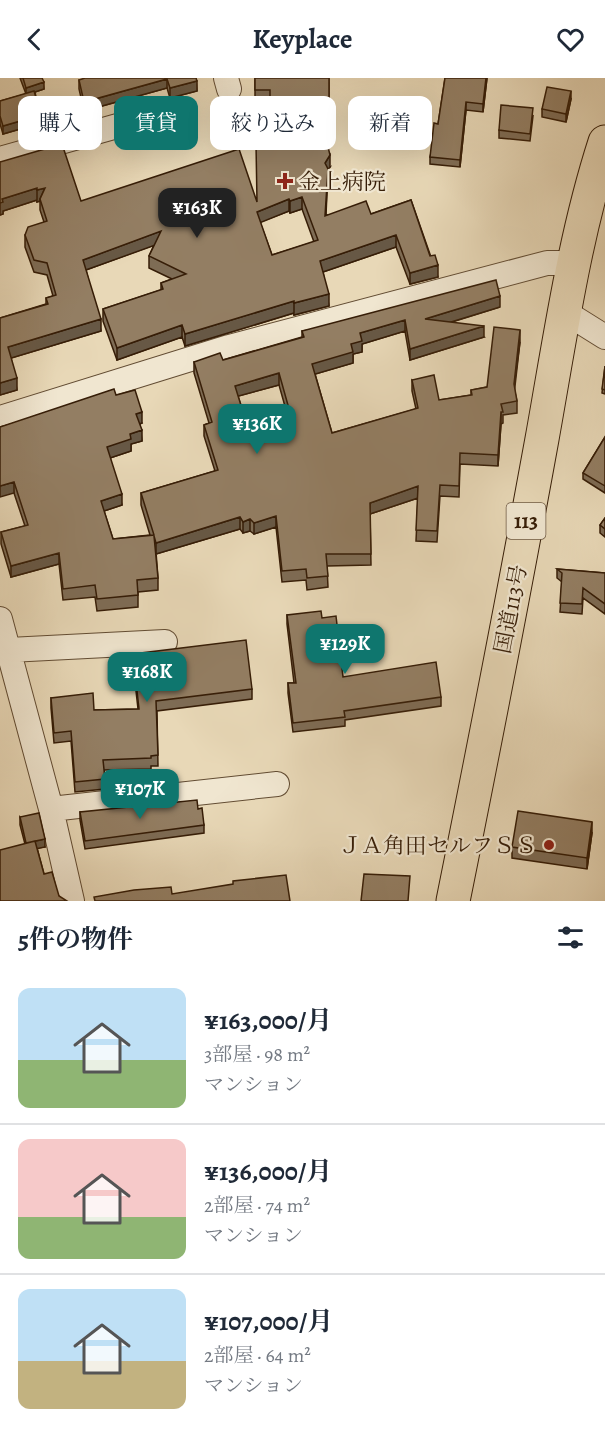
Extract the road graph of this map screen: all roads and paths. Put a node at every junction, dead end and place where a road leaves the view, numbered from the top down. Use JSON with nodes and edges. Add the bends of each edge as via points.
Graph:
{"nodes":[{"id":1,"x":114,"y":127,"type":"edge"},
{"id":2,"x":605,"y":142,"type":"edge"},
{"id":3,"x":0,"y":159,"type":"edge"},
{"id":4,"x":574,"y":263,"type":"junction"},
{"id":5,"x":565,"y":312,"type":"junction"},
{"id":6,"x":605,"y":337,"type":"edge"},
{"id":7,"x":0,"y":418,"type":"edge"},
{"id":8,"x":0,"y":619,"type":"edge"},
{"id":9,"x":165,"y":642,"type":"dead end"},
{"id":10,"x":9,"y":650,"type":"junction"},
{"id":11,"x":277,"y":784,"type":"dead end"},
{"id":12,"x":51,"y":809,"type":"junction"},
{"id":13,"x":72,"y":901,"type":"edge"},
{"id":14,"x":453,"y":901,"type":"edge"}],
"edges":[{"from":1,"to":3,"type":"street"},
{"from":2,"to":4,"type":"highway","name":"国道113号","number":"113"},
{"from":4,"to":5,"type":"highway","name":"国道113号","number":"113"},
{"from":4,"to":7,"type":"street","via":[[547,263],[229,347]]},
{"from":5,"to":6,"type":"street"},
{"from":5,"to":14,"type":"highway","name":"国道113号","number":"113"},
{"from":8,"to":10,"type":"street"},
{"from":9,"to":10,"type":"street"},
{"from":10,"to":12,"type":"street"},
{"from":11,"to":12,"type":"street"},
{"from":12,"to":13,"type":"street"}]}
